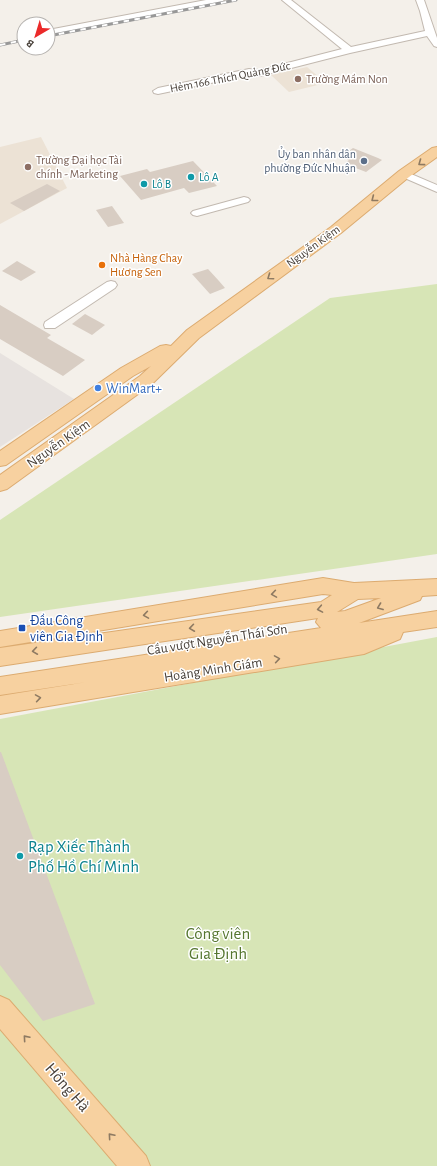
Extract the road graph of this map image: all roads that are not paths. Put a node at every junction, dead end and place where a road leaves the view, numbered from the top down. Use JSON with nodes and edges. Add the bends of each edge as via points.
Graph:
{"nodes":[{"id":1,"x":220,"y":0,"type":"edge"},
{"id":2,"x":286,"y":0,"type":"edge"},
{"id":3,"x":420,"y":0,"type":"edge"},
{"id":4,"x":56,"y":32,"type":"edge"},
{"id":5,"x":430,"y":33,"type":"junction"},
{"id":6,"x":437,"y":44,"type":"edge"},
{"id":7,"x":349,"y":50,"type":"junction"},
{"id":8,"x":158,"y":91,"type":"dead end"},
{"id":9,"x":437,"y":151,"type":"edge"},
{"id":10,"x":404,"y":174,"type":"junction"},
{"id":11,"x":437,"y":189,"type":"edge"},
{"id":12,"x":244,"y":200,"type":"dead end"},
{"id":13,"x":198,"y":213,"type":"dead end"},
{"id":14,"x":111,"y":286,"type":"dead end"},
{"id":15,"x":50,"y":325,"type":"dead end"},
{"id":16,"x":187,"y":338,"type":"junction"},
{"id":17,"x":0,"y":460,"type":"edge"},
{"id":18,"x":0,"y":470,"type":"edge"},
{"id":19,"x":0,"y":484,"type":"edge"},
{"id":20,"x":433,"y":587,"type":"edge"},
{"id":21,"x":354,"y":591,"type":"junction"},
{"id":22,"x":430,"y":621,"type":"edge"},
{"id":23,"x":352,"y":625,"type":"junction"},
{"id":24,"x":0,"y":639,"type":"edge"},
{"id":25,"x":0,"y":656,"type":"edge"},
{"id":26,"x":0,"y":672,"type":"edge"},
{"id":27,"x":0,"y":686,"type":"edge"},
{"id":28,"x":0,"y":705,"type":"edge"},
{"id":29,"x":0,"y":1009,"type":"edge"},
{"id":30,"x":136,"y":1166,"type":"edge"}],
"edges":[{"from":1,"to":4,"type":"street","via":[[178,11]]},
{"from":2,"to":7,"type":"street"},
{"from":3,"to":5,"type":"street"},
{"from":5,"to":6,"type":"street"},
{"from":5,"to":7,"type":"street","name":"Hẻm 166 Thích Quảng Đức"},
{"from":7,"to":8,"type":"street","name":"Hẻm 166 Thích Quảng Đức","via":[[260,73],[249,72]]},
{"from":9,"to":10,"type":"main road","name":"Nguyễn Kiệm","one_way":true},
{"from":10,"to":11,"type":"street"},
{"from":10,"to":16,"type":"main road","name":"Nguyễn Kiệm","one_way":true,"via":[[336,230]]},
{"from":12,"to":13,"type":"street"},
{"from":14,"to":15,"type":"street"},
{"from":16,"to":17,"type":"main road","name":"Nguyễn Kiệm","via":[[127,372]]},
{"from":16,"to":18,"type":"main road","via":[[139,375]]},
{"from":16,"to":19,"type":"main road","name":"Nguyễn Kiệm","via":[[146,380]]},
{"from":20,"to":21,"type":"main road"},
{"from":20,"to":23,"type":"main road","name":"Cầu vượt Nguyễn Thái Sơn","one_way":true},
{"from":21,"to":24,"type":"main road","one_way":true,"via":[[323,586]]},
{"from":21,"to":25,"type":"main road","one_way":true,"via":[[326,609]]},
{"from":22,"to":23,"type":"main road","name":"Hoàng Minh Giám"},
{"from":28,"to":22,"type":"main road","name":"Hoàng Minh Giám","one_way":true,"via":[[364,644]]},
{"from":23,"to":26,"type":"main road","name":"Cầu vượt Nguyễn Thái Sơn"},
{"from":23,"to":27,"type":"main road","name":"Cầu vượt Nguyễn Thái Sơn"},
{"from":30,"to":29,"type":"main road","name":"Hồng Hà","one_way":true}]}
